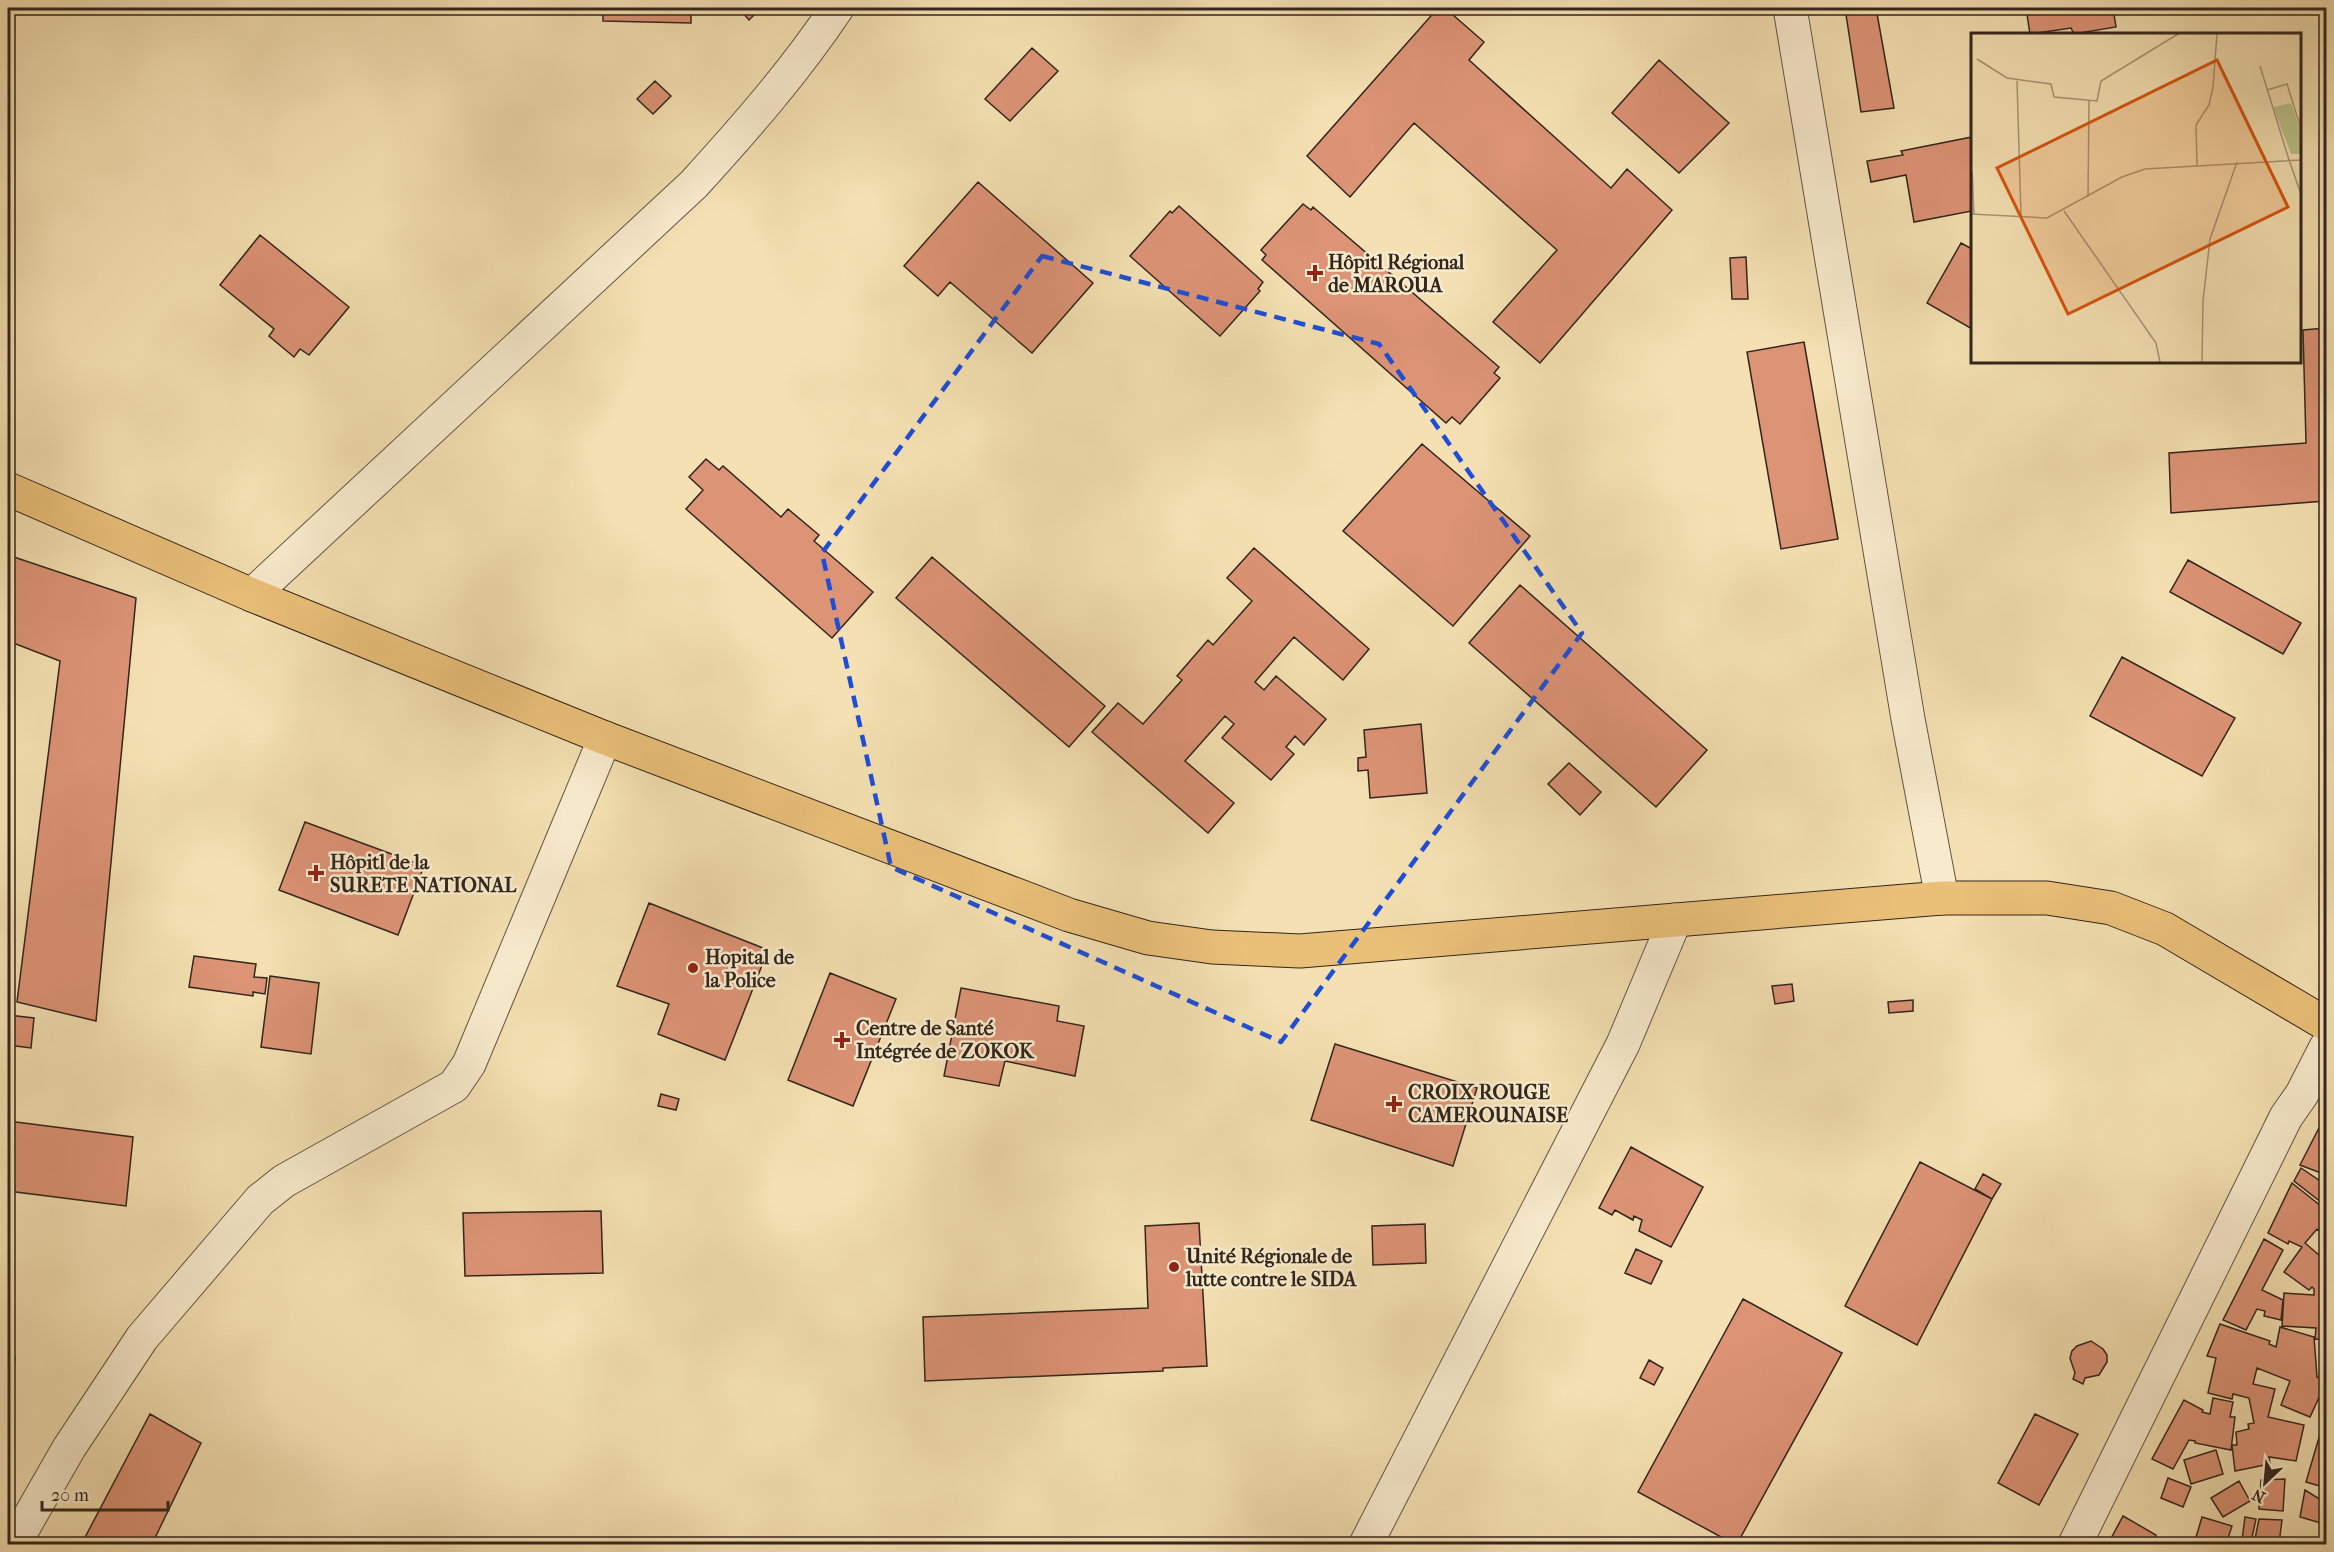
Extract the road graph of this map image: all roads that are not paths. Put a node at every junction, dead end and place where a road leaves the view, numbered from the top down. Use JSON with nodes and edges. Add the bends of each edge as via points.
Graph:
{"nodes":[{"id":1,"x":837,"y":8,"type":"edge"},
{"id":2,"x":1790,"y":8,"type":"edge"},
{"id":3,"x":8,"y":489,"type":"edge"},
{"id":4,"x":252,"y":595,"type":"junction"},
{"id":5,"x":604,"y":738,"type":"junction"},
{"id":6,"x":1942,"y":898,"type":"junction"},
{"id":7,"x":1675,"y":920,"type":"junction"},
{"id":8,"x":2326,"y":1024,"type":"edge"},
{"id":9,"x":2326,"y":1047,"type":"edge"},
{"id":10,"x":14,"y":1545,"type":"edge"},
{"id":11,"x":1366,"y":1545,"type":"edge"},
{"id":12,"x":2075,"y":1545,"type":"edge"}],
"edges":[{"from":1,"to":4,"type":"street","via":[[755,117],[694,184]]},
{"from":2,"to":6,"type":"street","via":[[1908,719]]},
{"from":3,"to":4,"type":"main road"},
{"from":4,"to":5,"type":"main road"},
{"from":5,"to":7,"type":"main road","via":[[1069,915],[1148,938],[1212,947],[1300,951]]},
{"from":5,"to":10,"type":"street","via":[[469,1064],[454,1086],[284,1181],[260,1200],[142,1338],[69,1448]]},
{"from":6,"to":7,"type":"main road"},
{"from":6,"to":8,"type":"main road","via":[[2047,898],[2111,908],[2165,929]]},
{"from":7,"to":11,"type":"street","via":[[1623,1044]]},
{"from":9,"to":12,"type":"street","via":[[2286,1117]]}]}
